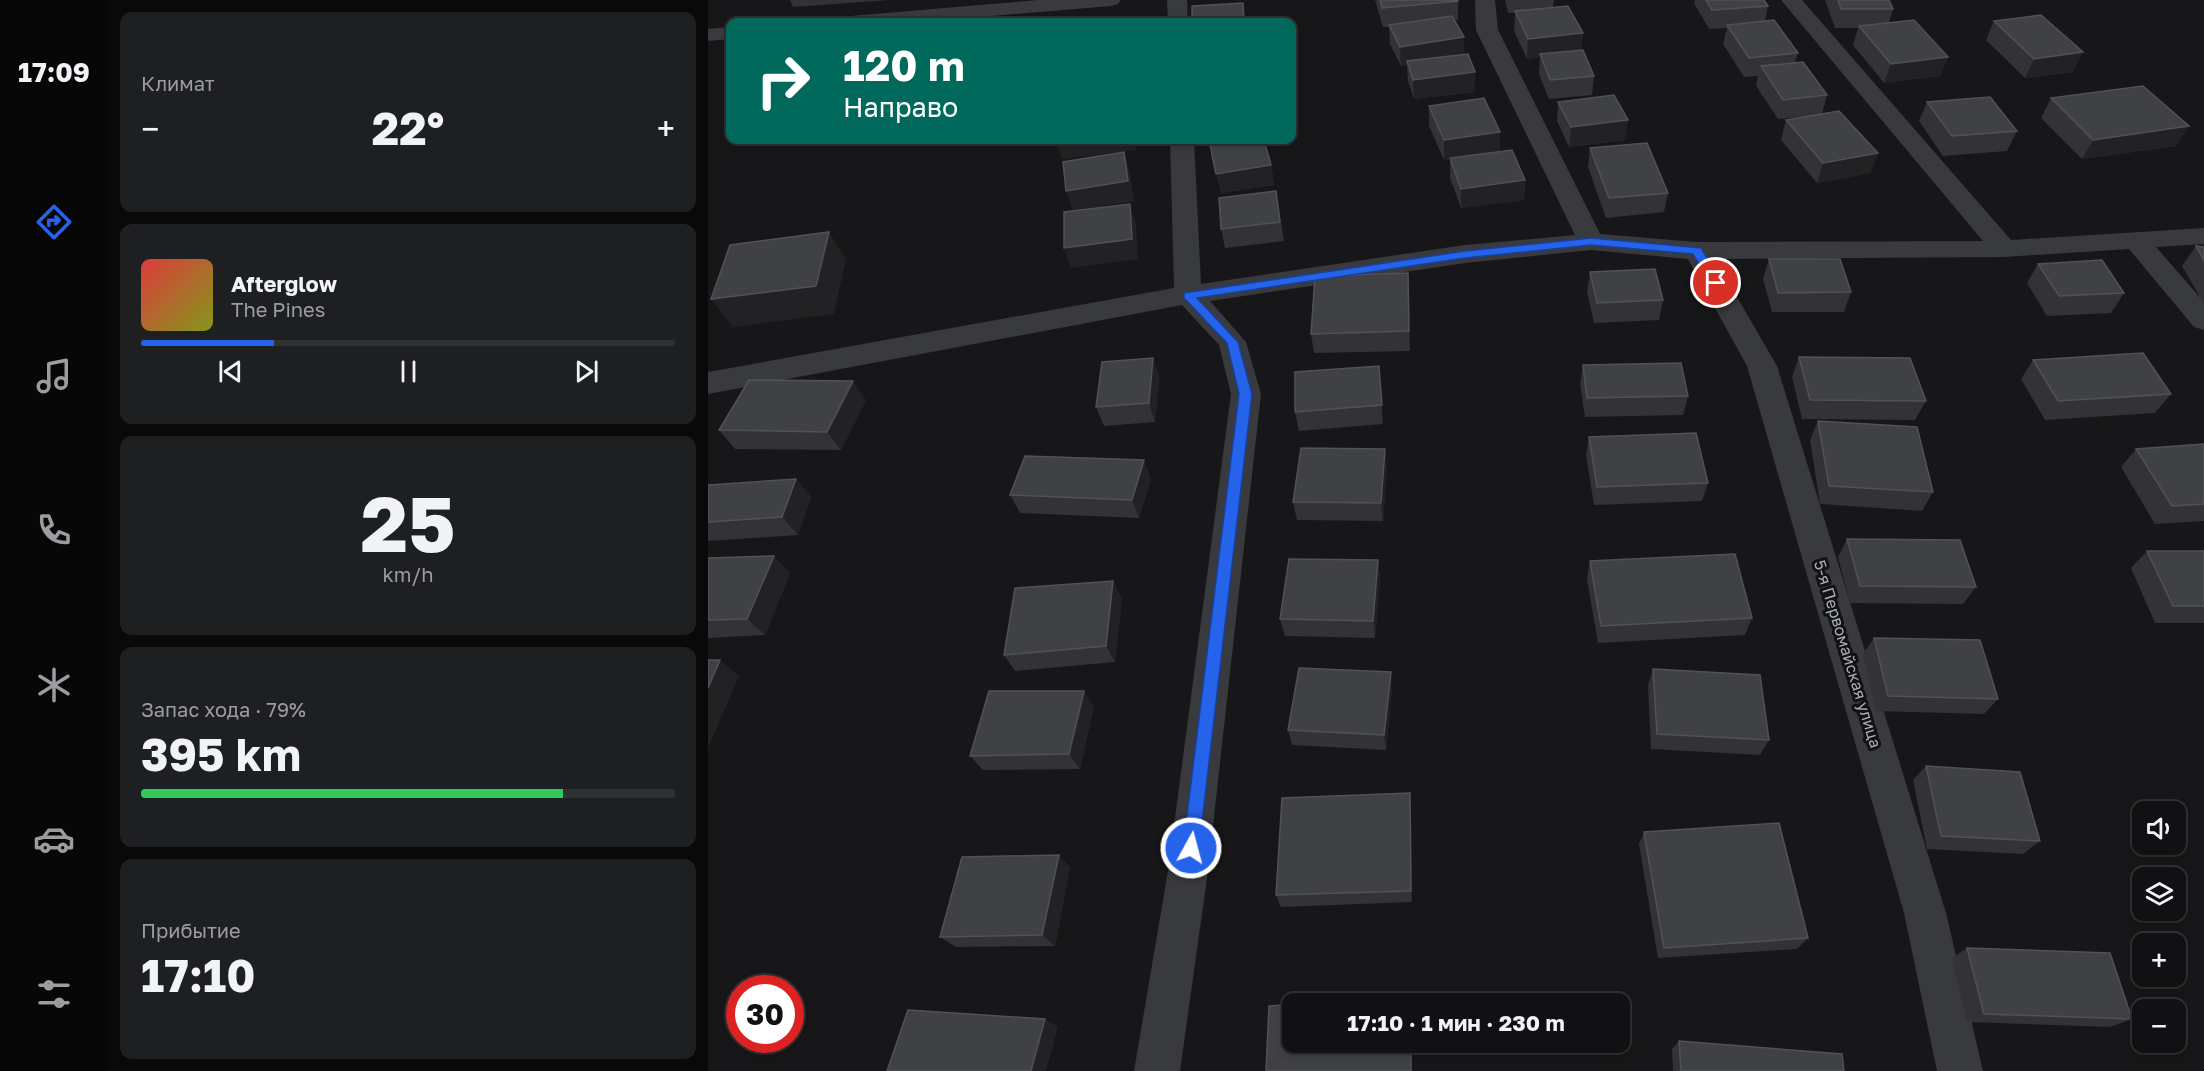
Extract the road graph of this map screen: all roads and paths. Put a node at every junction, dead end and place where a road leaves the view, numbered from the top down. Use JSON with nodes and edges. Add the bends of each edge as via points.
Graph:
{"nodes":[{"id":1,"x":1111,"y":0,"type":"edge"},
{"id":2,"x":1177,"y":0,"type":"edge"},
{"id":3,"x":1485,"y":0,"type":"edge"},
{"id":4,"x":1791,"y":0,"type":"edge"},
{"id":5,"x":898,"y":18,"type":"edge"},
{"id":6,"x":1178,"y":18,"type":"edge"},
{"id":7,"x":726,"y":33,"type":"edge"},
{"id":8,"x":708,"y":35,"type":"edge"},
{"id":9,"x":1182,"y":144,"type":"edge"},
{"id":10,"x":2204,"y":236,"type":"edge"},
{"id":11,"x":1591,"y":242,"type":"junction"},
{"id":12,"x":2137,"y":242,"type":"junction"},
{"id":13,"x":2004,"y":249,"type":"junction"},
{"id":14,"x":1697,"y":251,"type":"junction"},
{"id":15,"x":1188,"y":295,"type":"junction"},
{"id":16,"x":2204,"y":320,"type":"edge"},
{"id":17,"x":708,"y":383,"type":"edge"},
{"id":18,"x":1157,"y":1071,"type":"edge"},
{"id":19,"x":1960,"y":1071,"type":"edge"}],
"edges":[{"from":1,"to":5,"type":"street"},
{"from":2,"to":6,"type":"street"},
{"from":3,"to":11,"type":"street","via":[[1487,30]]},
{"from":4,"to":13,"type":"street"},
{"from":7,"to":8,"type":"street"},
{"from":9,"to":15,"type":"street"},
{"from":10,"to":12,"type":"street"},
{"from":11,"to":14,"type":"street"},
{"from":11,"to":15,"type":"street","via":[[1465,254]]},
{"from":12,"to":13,"type":"street"},
{"from":12,"to":16,"type":"street"},
{"from":13,"to":14,"type":"street"},
{"from":14,"to":19,"type":"street","name":"5-я Первомайская улица","via":[[1762,366],[1925,913]]},
{"from":15,"to":17,"type":"street"},
{"from":15,"to":18,"type":"street","via":[[1232,342],[1246,394],[1188,871]]}]}
